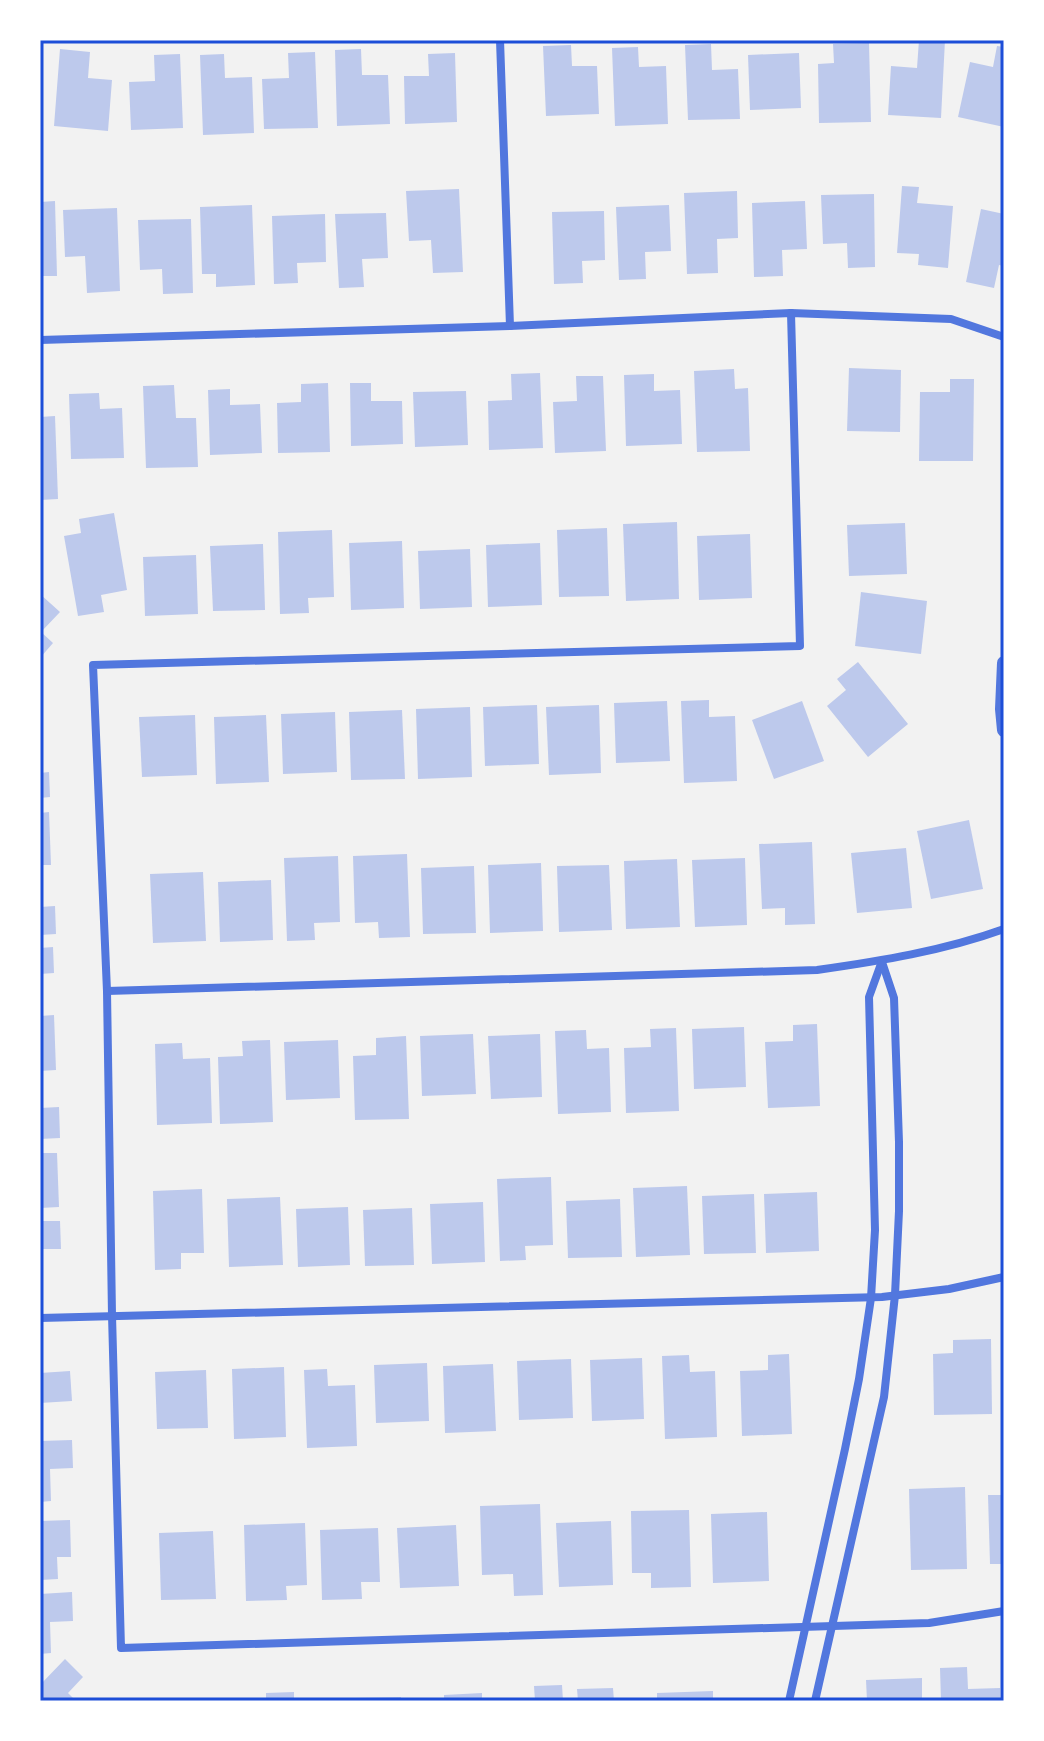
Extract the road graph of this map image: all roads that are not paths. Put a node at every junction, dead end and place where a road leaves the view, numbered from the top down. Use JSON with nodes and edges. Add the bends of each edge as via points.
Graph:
{"nodes":[{"id":1,"x":500,"y":40,"type":"edge"},
{"id":2,"x":791,"y":313,"type":"junction"},
{"id":3,"x":510,"y":326,"type":"junction"},
{"id":4,"x":1004,"y":337,"type":"edge"},
{"id":5,"x":40,"y":340,"type":"edge"},
{"id":6,"x":1004,"y":663,"type":"edge"},
{"id":7,"x":1004,"y":730,"type":"edge"},
{"id":8,"x":1004,"y":929,"type":"edge"},
{"id":9,"x":882,"y":961,"type":"junction"},
{"id":10,"x":107,"y":991,"type":"junction"},
{"id":11,"x":1004,"y":1277,"type":"edge"},
{"id":12,"x":895,"y":1295,"type":"junction"},
{"id":13,"x":871,"y":1298,"type":"junction"},
{"id":14,"x":112,"y":1315,"type":"junction"},
{"id":15,"x":40,"y":1318,"type":"edge"},
{"id":16,"x":1004,"y":1611,"type":"edge"},
{"id":17,"x":832,"y":1626,"type":"junction"},
{"id":18,"x":806,"y":1627,"type":"junction"},
{"id":19,"x":789,"y":1701,"type":"edge"},
{"id":20,"x":815,"y":1701,"type":"edge"}],
"edges":[{"from":1,"to":3,"type":"street"},
{"from":2,"to":3,"type":"street"},
{"from":2,"to":4,"type":"street","via":[[951,319]]},
{"from":2,"to":10,"type":"street","via":[[800,646],[93,665]]},
{"from":3,"to":5,"type":"street"},
{"from":6,"to":7,"type":"street"},
{"from":8,"to":9,"type":"street"},
{"from":9,"to":10,"type":"street","via":[[817,970]]},
{"from":9,"to":12,"type":"street","via":[[894,998],[899,1211]]},
{"from":9,"to":13,"type":"street","via":[[869,997],[875,1230]]},
{"from":10,"to":14,"type":"street"},
{"from":11,"to":12,"type":"street"},
{"from":12,"to":13,"type":"street"},
{"from":12,"to":17,"type":"street","via":[[884,1397]]},
{"from":13,"to":14,"type":"street"},
{"from":13,"to":18,"type":"street"},
{"from":14,"to":15,"type":"street"},
{"from":14,"to":18,"type":"street","via":[[121,1648]]},
{"from":16,"to":17,"type":"street","via":[[929,1623]]},
{"from":17,"to":18,"type":"street"},
{"from":17,"to":20,"type":"street"},
{"from":18,"to":19,"type":"street"}]}
